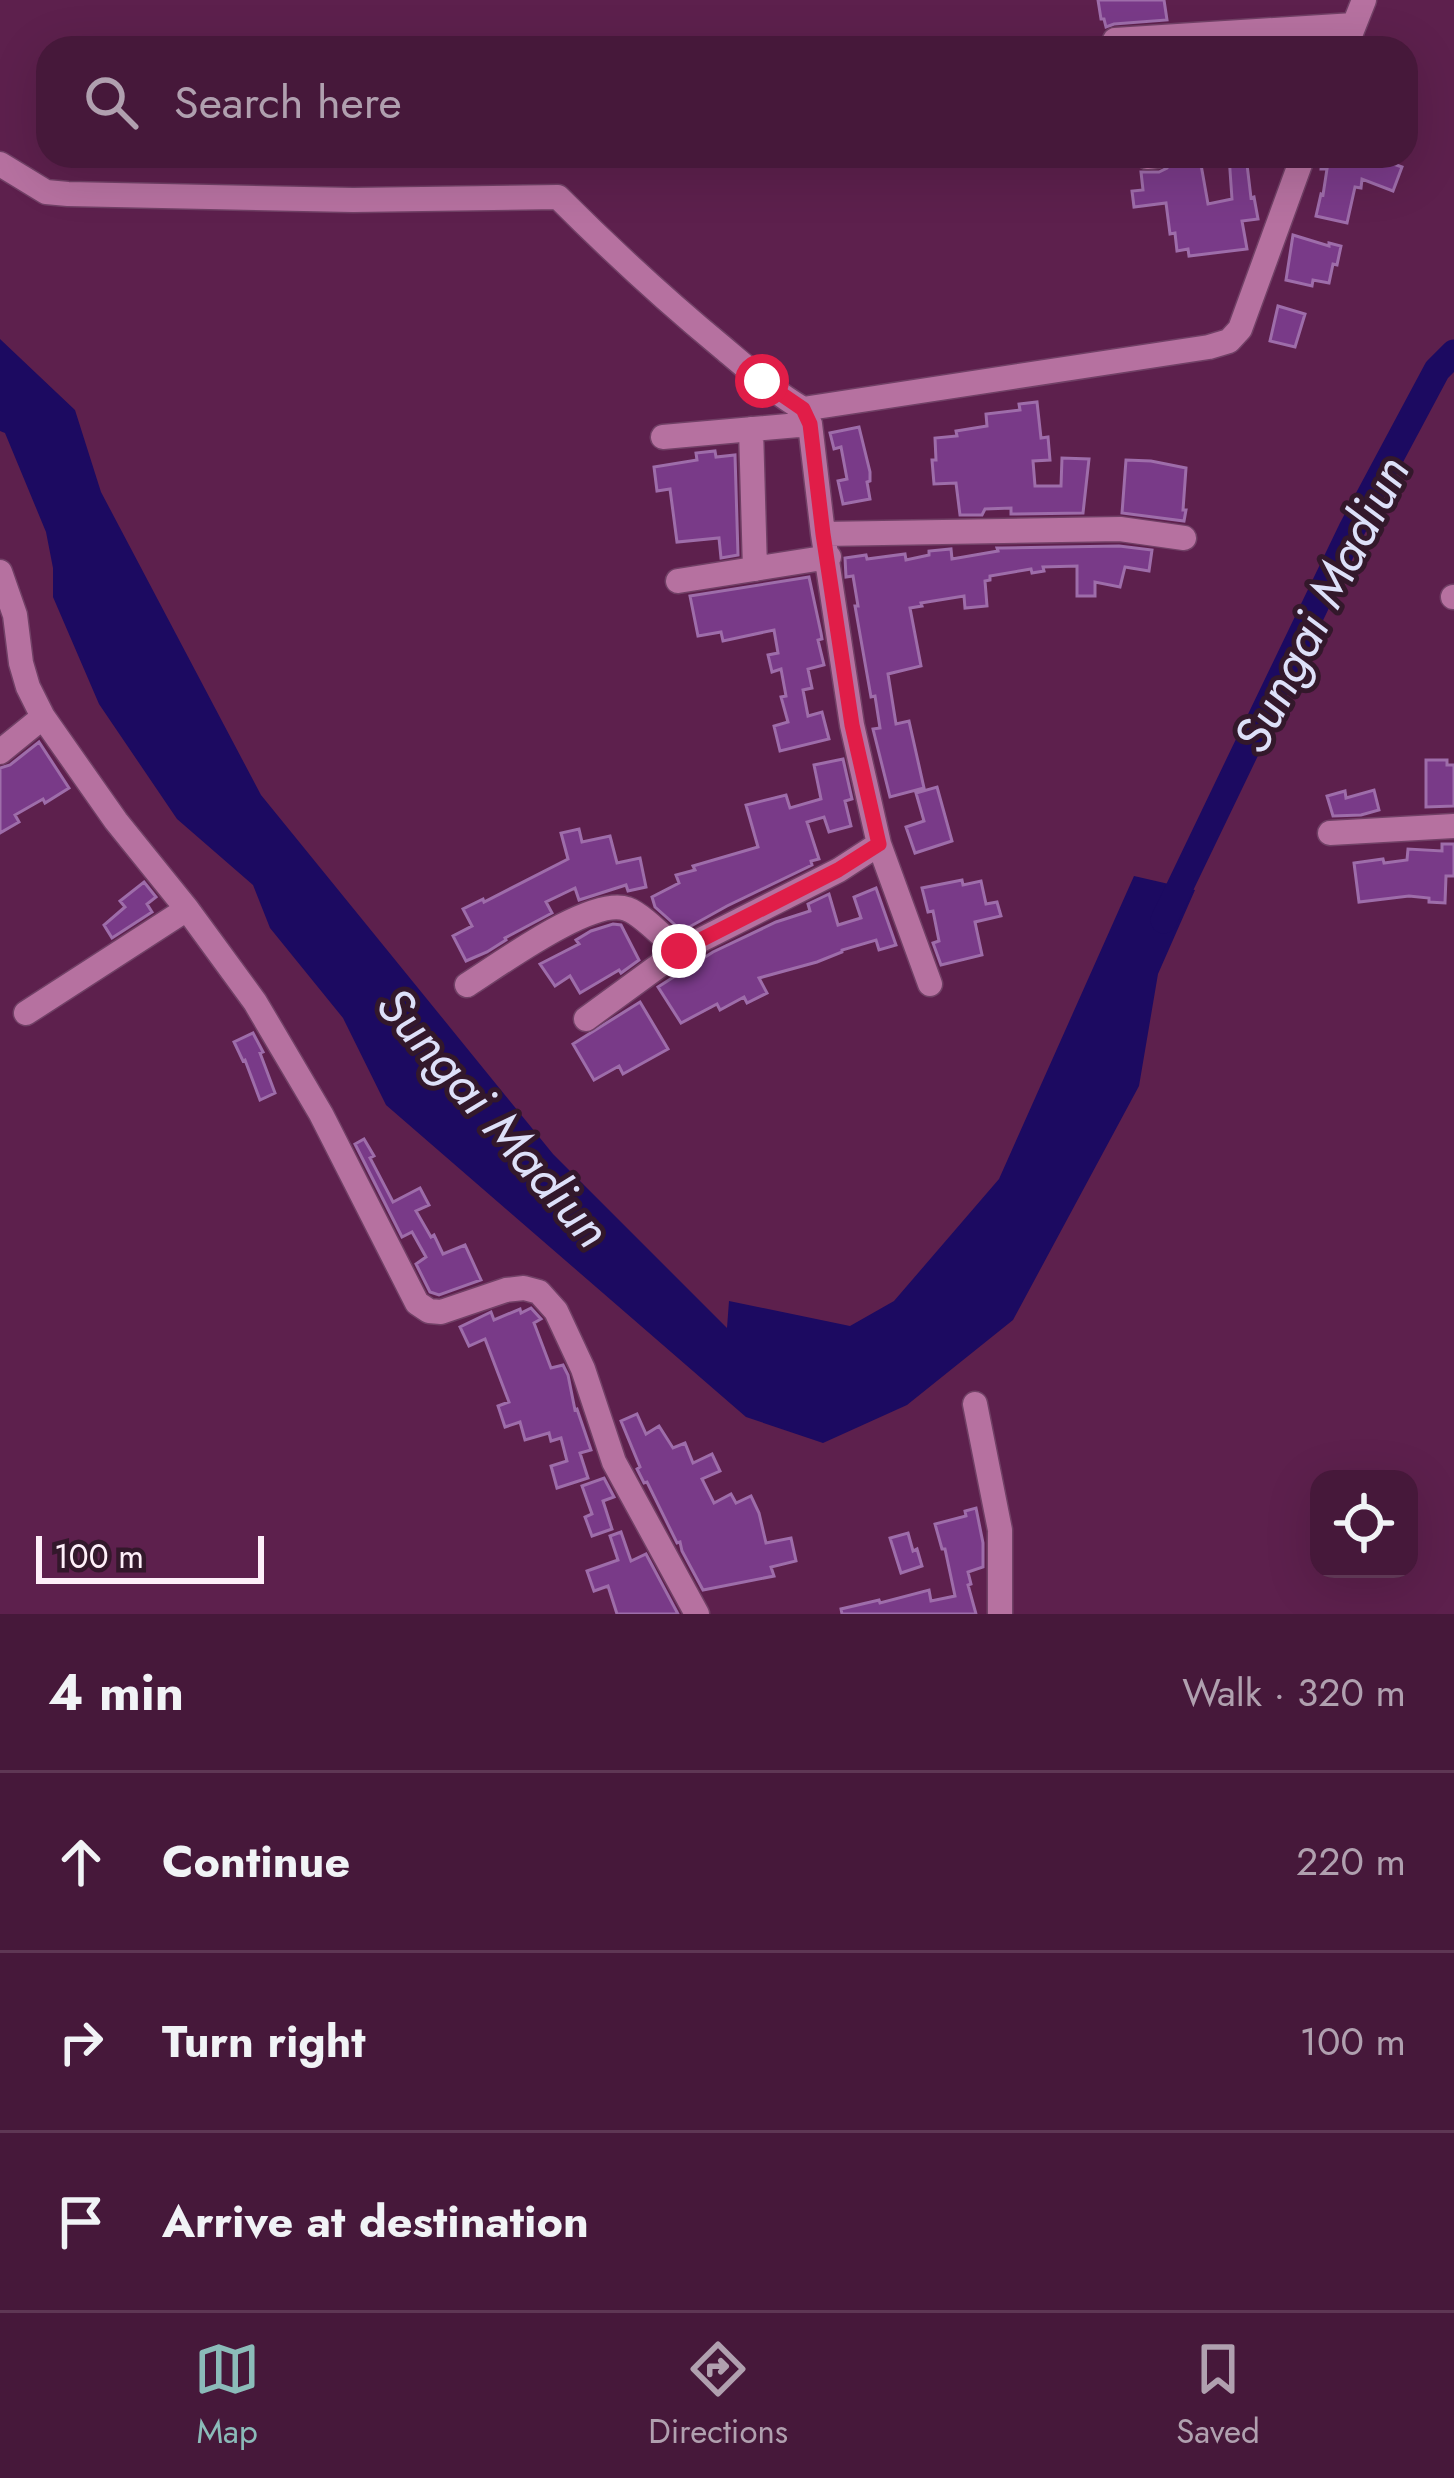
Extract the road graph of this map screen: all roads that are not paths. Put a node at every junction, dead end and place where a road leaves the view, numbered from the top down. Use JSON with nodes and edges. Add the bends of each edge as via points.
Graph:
{"nodes":[{"id":1,"x":1364,"y":0,"type":"edge"},
{"id":2,"x":1350,"y":36,"type":"edge"},
{"id":3,"x":0,"y":164,"type":"edge"},
{"id":4,"x":1300,"y":168,"type":"edge"},
{"id":5,"x":807,"y":416,"type":"junction"},
{"id":6,"x":751,"y":429,"type":"junction"},
{"id":7,"x":663,"y":436,"type":"dead end"},
{"id":8,"x":1184,"y":538,"type":"dead end"},
{"id":9,"x":826,"y":546,"type":"junction"},
{"id":10,"x":754,"y":569,"type":"junction"},
{"id":11,"x":0,"y":572,"type":"edge"},
{"id":12,"x":678,"y":580,"type":"dead end"},
{"id":13,"x":10,"y":667,"type":"edge"},
{"id":14,"x":43,"y":717,"type":"junction"},
{"id":15,"x":0,"y":752,"type":"edge"},
{"id":16,"x":1454,"y":826,"type":"edge"},
{"id":17,"x":1330,"y":833,"type":"dead end"},
{"id":18,"x":879,"y":844,"type":"junction"},
{"id":19,"x":187,"y":909,"type":"junction"},
{"id":20,"x":679,"y":951,"type":"junction"},
{"id":21,"x":930,"y":984,"type":"dead end"},
{"id":22,"x":467,"y":985,"type":"dead end"},
{"id":23,"x":26,"y":1013,"type":"dead end"},
{"id":24,"x":586,"y":1019,"type":"dead end"},
{"id":25,"x":975,"y":1404,"type":"dead end"},
{"id":26,"x":697,"y":1614,"type":"edge"},
{"id":27,"x":1000,"y":1614,"type":"edge"}],
"edges":[{"from":1,"to":2,"type":"street"},
{"from":3,"to":5,"type":"street","via":[[46,192],[68,194],[558,197]]},
{"from":4,"to":5,"type":"street","via":[[1229,341]]},
{"from":5,"to":6,"type":"street"},
{"from":5,"to":9,"type":"street"},
{"from":6,"to":7,"type":"street"},
{"from":6,"to":10,"type":"street"},
{"from":8,"to":9,"type":"street","via":[[1120,530]]},
{"from":9,"to":10,"type":"street"},
{"from":9,"to":18,"type":"street"},
{"from":10,"to":12,"type":"street"},
{"from":11,"to":13,"type":"street","via":[[15,615]]},
{"from":13,"to":14,"type":"street"},
{"from":14,"to":15,"type":"street"},
{"from":14,"to":19,"type":"street"},
{"from":16,"to":17,"type":"street"},
{"from":18,"to":20,"type":"street"},
{"from":18,"to":21,"type":"street"},
{"from":19,"to":23,"type":"street"},
{"from":19,"to":26,"type":"street","via":[[255,1001],[321,1114],[417,1304],[441,1312],[524,1288],[556,1311],[614,1462]]},
{"from":20,"to":22,"type":"street","via":[[628,909],[604,907]]},
{"from":20,"to":24,"type":"street"},
{"from":25,"to":27,"type":"street","via":[[1000,1530]]}]}
